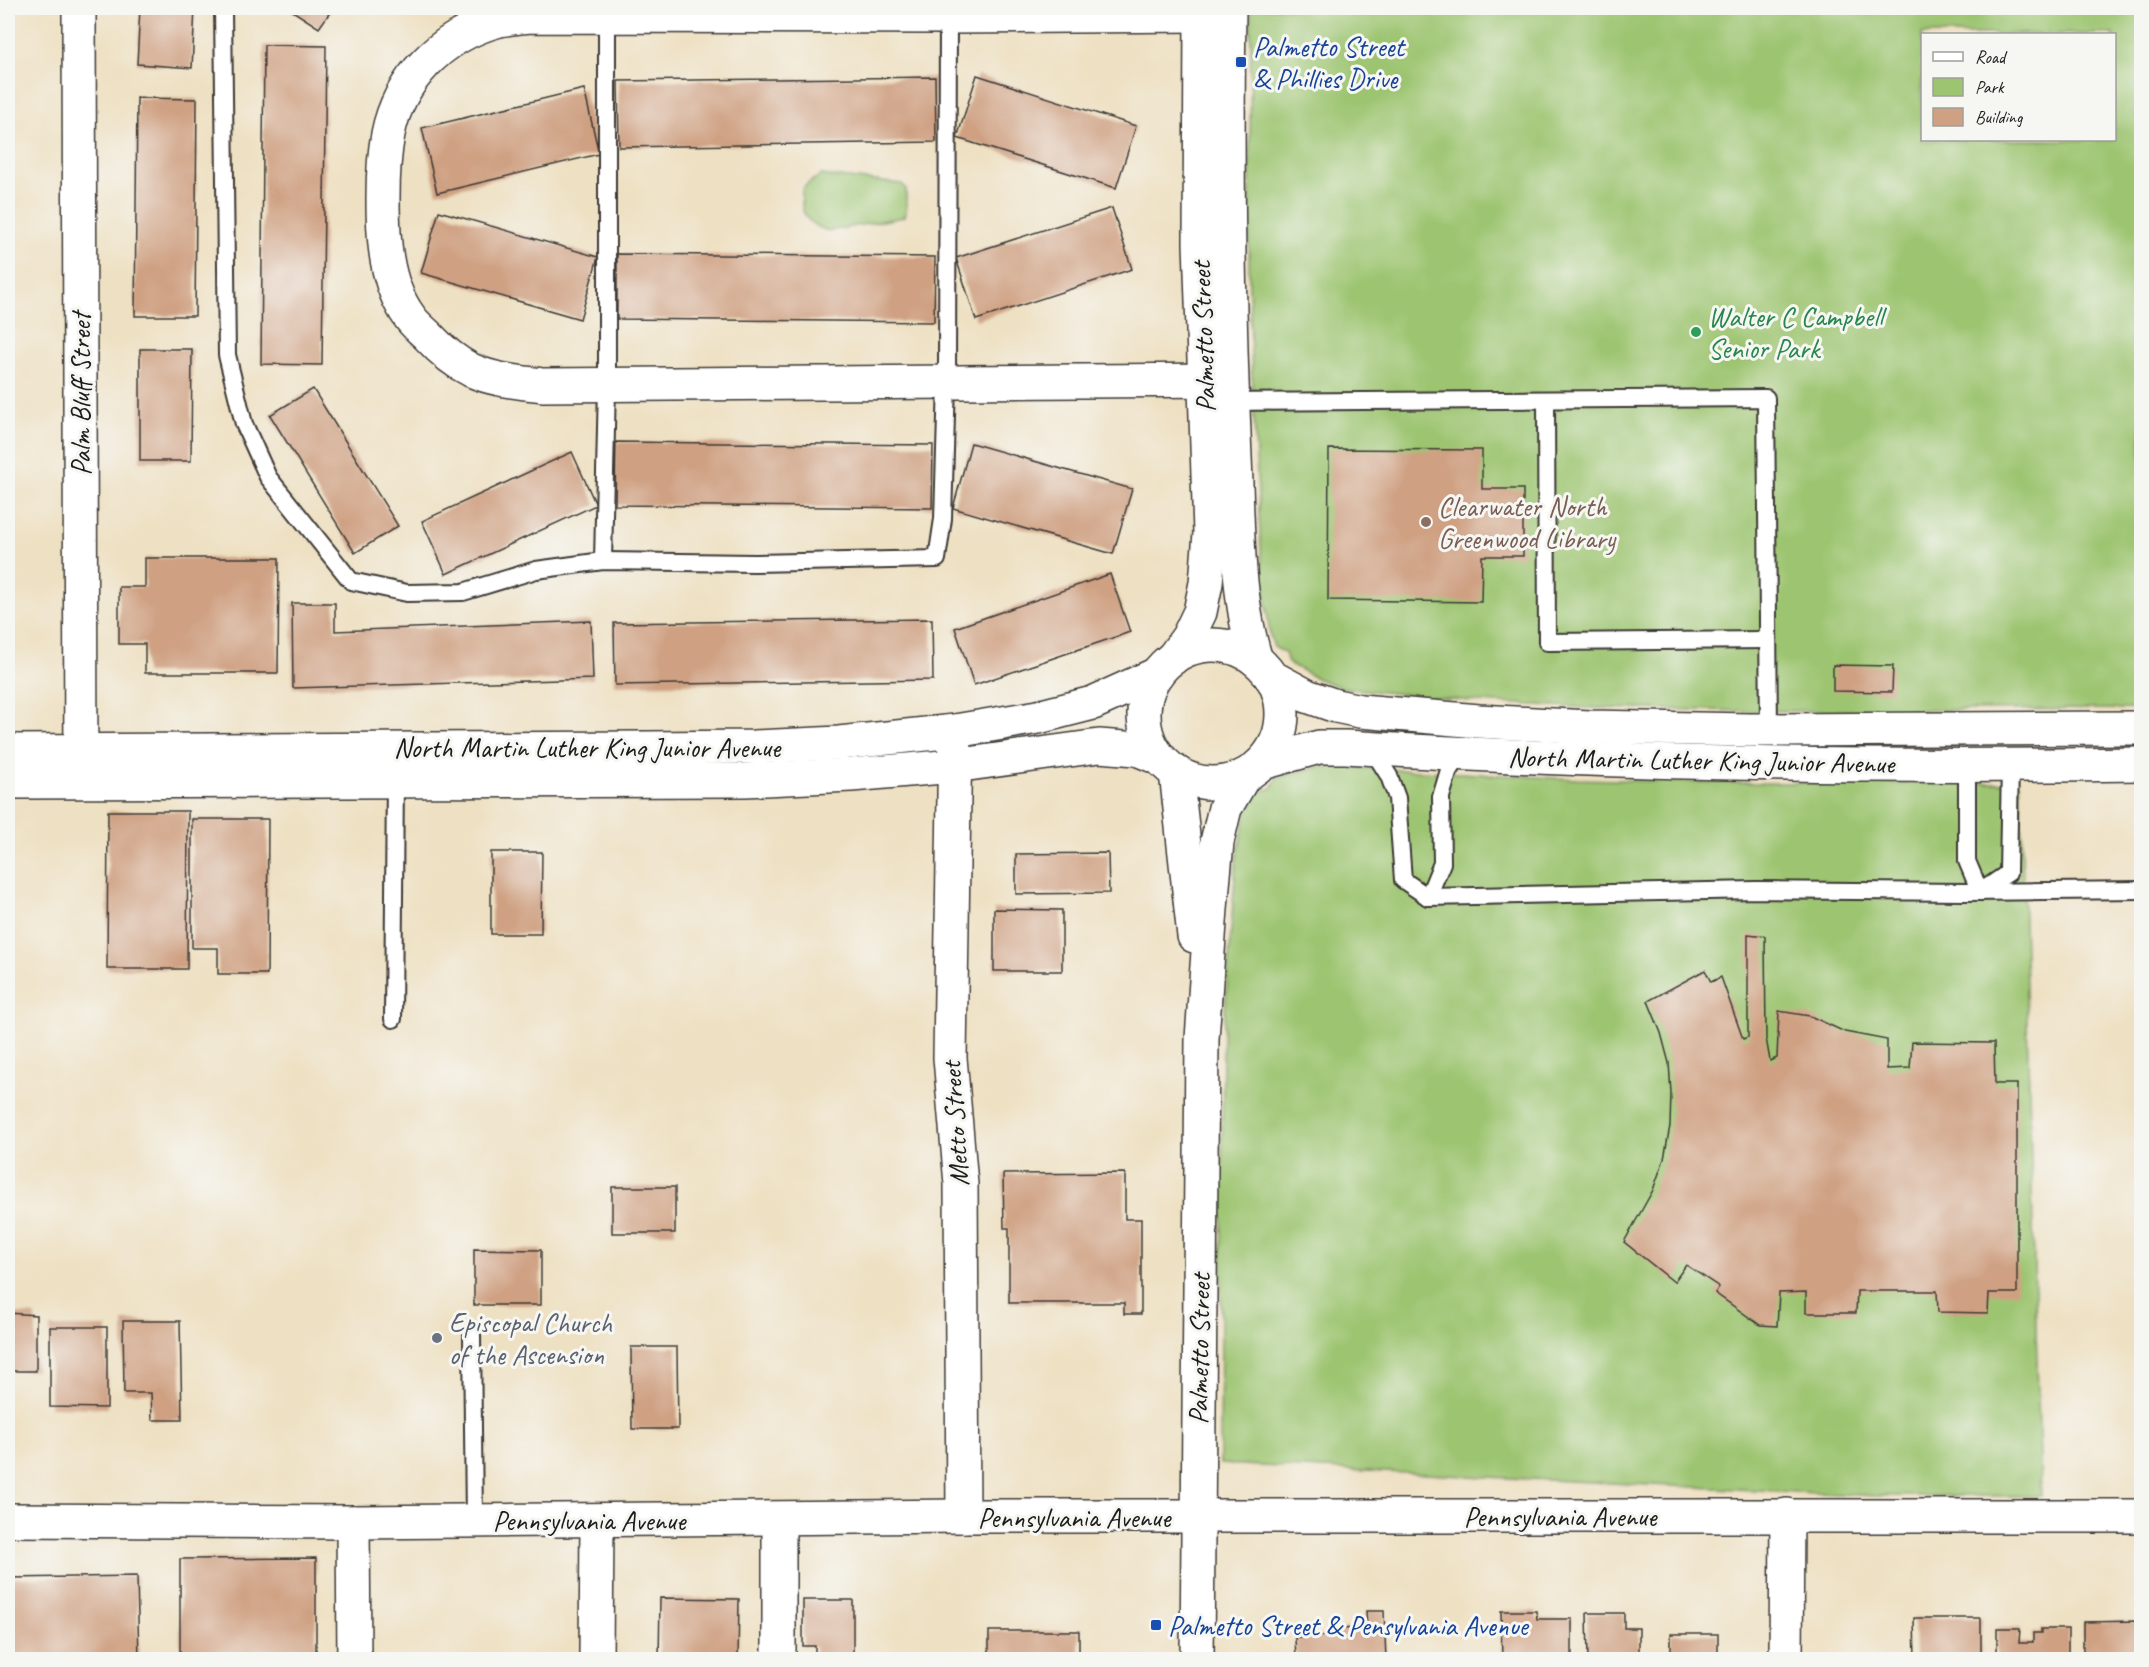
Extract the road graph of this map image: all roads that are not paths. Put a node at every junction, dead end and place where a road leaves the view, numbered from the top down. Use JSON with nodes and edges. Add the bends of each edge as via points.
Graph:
{"nodes":[{"id":1,"x":79,"y":8,"type":"edge"},
{"id":2,"x":223,"y":8,"type":"edge"},
{"id":3,"x":1211,"y":10,"type":"edge"},
{"id":4,"x":608,"y":12,"type":"edge"},
{"id":5,"x":948,"y":12,"type":"edge"},
{"id":6,"x":946,"y":382,"type":"junction"},
{"id":7,"x":607,"y":384,"type":"junction"},
{"id":8,"x":1218,"y":391,"type":"junction"},
{"id":9,"x":1546,"y":400,"type":"junction"},
{"id":10,"x":603,"y":561,"type":"junction"},
{"id":11,"x":1768,"y":640,"type":"junction"},
{"id":12,"x":1165,"y":666,"type":"junction"},
{"id":13,"x":1263,"y":668,"type":"junction"},
{"id":14,"x":2142,"y":728,"type":"edge"},
{"id":15,"x":1769,"y":730,"type":"junction"},
{"id":16,"x":955,"y":731,"type":"junction"},
{"id":17,"x":395,"y":748,"type":"junction"},
{"id":18,"x":1372,"y":749,"type":"junction"},
{"id":19,"x":8,"y":751,"type":"edge"},
{"id":20,"x":1460,"y":754,"type":"junction"},
{"id":21,"x":1967,"y":764,"type":"junction"},
{"id":22,"x":2010,"y":764,"type":"junction"},
{"id":23,"x":2142,"y":764,"type":"edge"},
{"id":24,"x":1168,"y":765,"type":"junction"},
{"id":25,"x":81,"y":766,"type":"junction"},
{"id":26,"x":954,"y":766,"type":"junction"},
{"id":27,"x":1253,"y":769,"type":"junction"},
{"id":28,"x":395,"y":781,"type":"junction"},
{"id":29,"x":8,"y":782,"type":"edge"},
{"id":30,"x":2142,"y":890,"type":"edge"},
{"id":31,"x":1980,"y":892,"type":"junction"},
{"id":32,"x":1428,"y":897,"type":"junction"},
{"id":33,"x":393,"y":1019,"type":"dead end"},
{"id":34,"x":1202,"y":1039,"type":"junction"},
{"id":35,"x":472,"y":1335,"type":"dead end"},
{"id":36,"x":1787,"y":1515,"type":"junction"},
{"id":37,"x":963,"y":1516,"type":"junction"},
{"id":38,"x":2142,"y":1516,"type":"edge"},
{"id":39,"x":1198,"y":1517,"type":"junction"},
{"id":40,"x":779,"y":1519,"type":"junction"},
{"id":41,"x":8,"y":1520,"type":"edge"},
{"id":42,"x":474,"y":1521,"type":"junction"},
{"id":43,"x":597,"y":1521,"type":"junction"},
{"id":44,"x":353,"y":1522,"type":"junction"},
{"id":45,"x":354,"y":1659,"type":"edge"},
{"id":46,"x":596,"y":1659,"type":"edge"},
{"id":47,"x":779,"y":1659,"type":"edge"},
{"id":48,"x":1197,"y":1659,"type":"edge"},
{"id":49,"x":1786,"y":1659,"type":"edge"}],
"edges":[{"from":1,"to":25,"type":"street","name":"Palm Bluff Street"},
{"from":2,"to":10,"type":"lane","via":[[227,355],[244,424],[268,477],[351,581],[407,593],[463,592],[536,570]]},
{"from":3,"to":5,"type":"street"},
{"from":3,"to":8,"type":"street","name":"Palmetto Street","via":[[1200,243]]},
{"from":4,"to":5,"type":"street"},
{"from":4,"to":7,"type":"lane"},
{"from":4,"to":7,"type":"street","via":[[496,21],[446,44],[423,64],[402,94],[388,132],[383,211],[384,243],[393,285],[409,316],[440,349],[470,369],[506,381]]},
{"from":5,"to":6,"type":"lane"},
{"from":6,"to":7,"type":"street"},
{"from":6,"to":8,"type":"street"},
{"from":6,"to":10,"type":"lane","via":[[943,519],[937,559]]},
{"from":7,"to":10,"type":"lane"},
{"from":8,"to":9,"type":"lane"},
{"from":8,"to":12,"type":"street","name":"Palmetto Street","via":[[1206,583],[1200,612],[1188,637]]},
{"from":8,"to":13,"type":"street","name":"Palmetto Street","via":[[1249,638]]},
{"from":9,"to":11,"type":"lane","via":[[1766,398]]},
{"from":9,"to":11,"type":"lane","via":[[1547,642]]},
{"from":11,"to":15,"type":"lane"},
{"from":12,"to":13,"type":"street","via":[[1192,648],[1214,645],[1236,649]]},
{"from":12,"to":16,"type":"street","name":"North Martin Luther King Junior Avenue","via":[[1093,703]]},
{"from":12,"to":24,"type":"street","via":[[1147,694],[1144,717],[1148,738]]},
{"from":13,"to":15,"type":"street","name":"North Martin Luther King Junior Avenue","via":[[1307,696],[1360,711],[1589,727]]},
{"from":13,"to":27,"type":"street","via":[[1280,697],[1282,720],[1276,743]]},
{"from":14,"to":15,"type":"street","name":"North Martin Luther King Junior Avenue"},
{"from":16,"to":17,"type":"street","name":"North Martin Luther King Junior Avenue","via":[[754,747]]},
{"from":16,"to":26,"type":"street","name":"Metto Street"},
{"from":17,"to":25,"type":"street","name":"North Martin Luther King Junior Avenue"},
{"from":17,"to":28,"type":"lane"},
{"from":18,"to":20,"type":"street","name":"North Martin Luther King Junior Avenue"},
{"from":18,"to":27,"type":"street","name":"North Martin Luther King Junior Avenue","via":[[1319,747]]},
{"from":18,"to":32,"type":"lane","via":[[1397,798],[1403,880]]},
{"from":19,"to":25,"type":"street","name":"North Martin Luther King Junior Avenue"},
{"from":20,"to":21,"type":"street","name":"North Martin Luther King Junior Avenue","via":[[1720,763]]},
{"from":20,"to":32,"type":"lane","via":[[1449,770],[1441,797],[1442,863]]},
{"from":21,"to":22,"type":"street","name":"North Martin Luther King Junior Avenue"},
{"from":21,"to":31,"type":"lane","via":[[1967,861]]},
{"from":22,"to":23,"type":"street","name":"North Martin Luther King Junior Avenue"},
{"from":22,"to":31,"type":"lane","via":[[2008,873]]},
{"from":24,"to":26,"type":"street","name":"North Martin Luther King Junior Avenue","via":[[1137,749],[1099,746]]},
{"from":24,"to":27,"type":"street","via":[[1198,782],[1221,783]]},
{"from":24,"to":34,"type":"street","name":"Palmetto Street","via":[[1197,967]]},
{"from":25,"to":28,"type":"street","name":"North Martin Luther King Junior Avenue"},
{"from":25,"to":29,"type":"street","name":"North Martin Luther King Junior Avenue"},
{"from":26,"to":28,"type":"street","name":"North Martin Luther King Junior Avenue","via":[[745,780]]},
{"from":26,"to":37,"type":"street","name":"Metto Street","via":[[950,1058],[961,1184]]},
{"from":27,"to":34,"type":"street","name":"Palmetto Street","via":[[1225,808],[1217,842]]},
{"from":28,"to":33,"type":"lane"},
{"from":30,"to":31,"type":"lane"},
{"from":31,"to":32,"type":"lane","via":[[1756,890]]},
{"from":34,"to":39,"type":"street","name":"Palmetto Street"},
{"from":35,"to":42,"type":"lane"},
{"from":36,"to":38,"type":"street","name":"Pennsylvania Avenue"},
{"from":36,"to":39,"type":"street","name":"Pennsylvania Avenue"},
{"from":36,"to":49,"type":"street"},
{"from":37,"to":39,"type":"street","name":"Pennsylvania Avenue"},
{"from":37,"to":40,"type":"street","name":"Pennsylvania Avenue"},
{"from":39,"to":48,"type":"street","name":"Palmetto Street"},
{"from":40,"to":43,"type":"street","name":"Pennsylvania Avenue"},
{"from":40,"to":47,"type":"street"},
{"from":41,"to":44,"type":"street","name":"Pennsylvania Avenue"},
{"from":42,"to":43,"type":"street","name":"Pennsylvania Avenue"},
{"from":42,"to":44,"type":"street","name":"Pennsylvania Avenue"},
{"from":43,"to":46,"type":"street"},
{"from":44,"to":45,"type":"street"}]}
